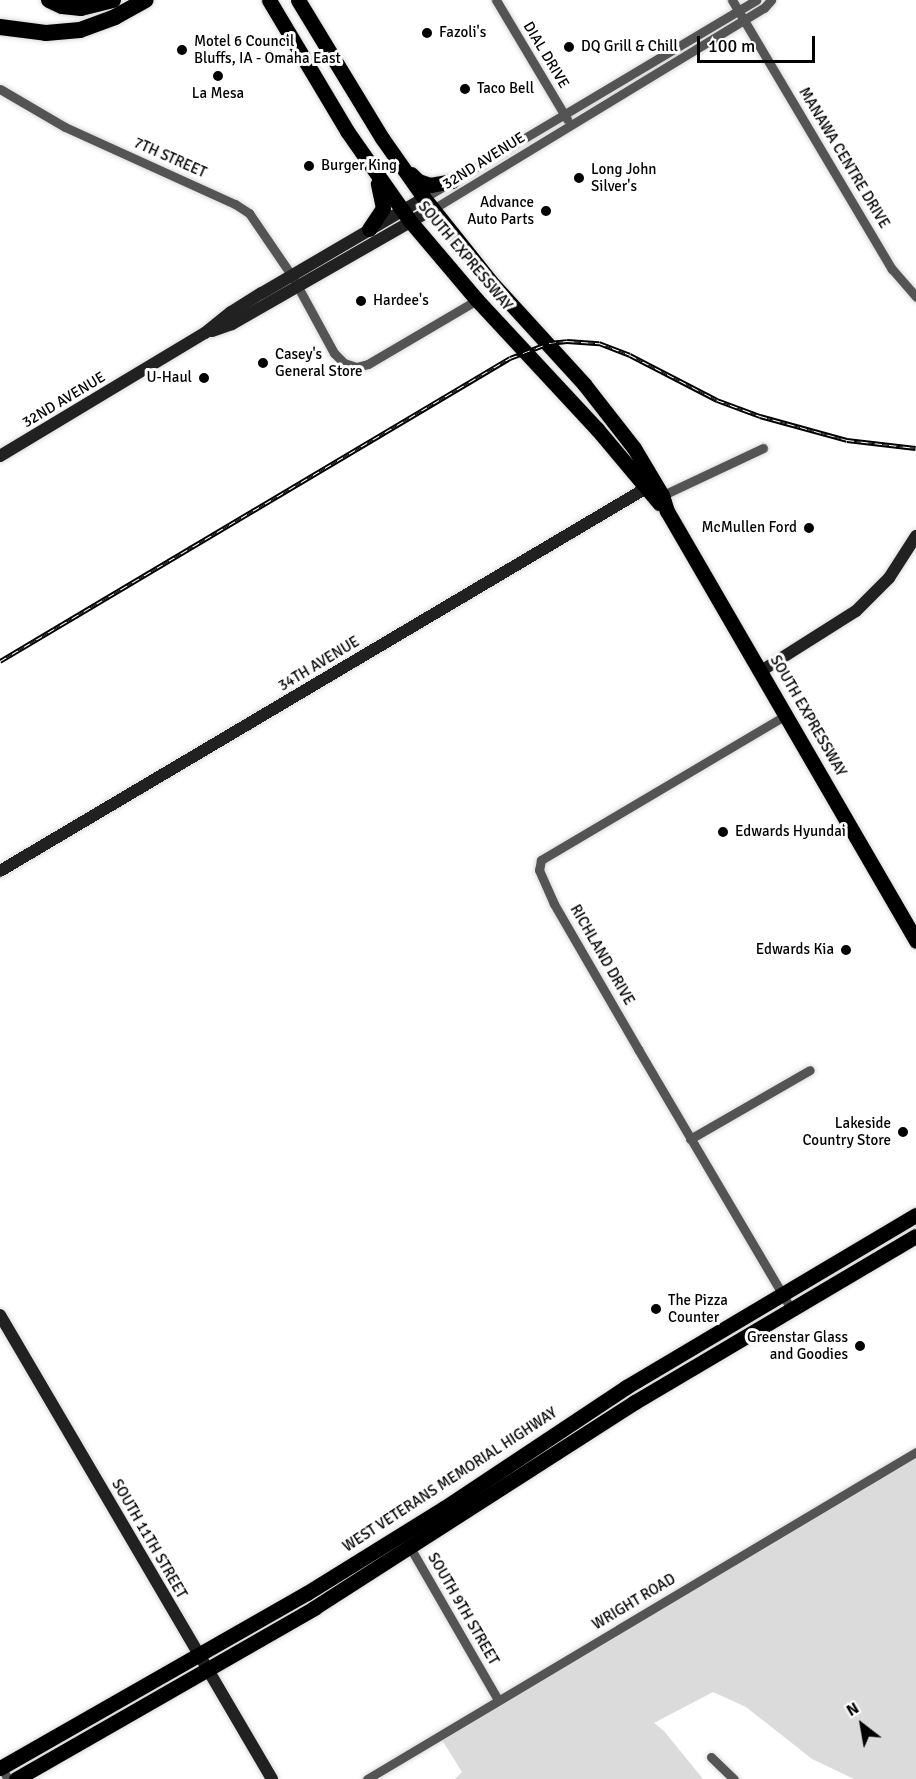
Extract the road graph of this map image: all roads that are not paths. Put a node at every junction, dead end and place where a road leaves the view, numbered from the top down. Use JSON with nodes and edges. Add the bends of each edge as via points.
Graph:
{"nodes":[{"id":1,"x":49,"y":0,"type":"edge"},
{"id":2,"x":113,"y":0,"type":"edge"},
{"id":3,"x":146,"y":0,"type":"edge"},
{"id":4,"x":269,"y":0,"type":"edge"},
{"id":5,"x":298,"y":0,"type":"edge"},
{"id":6,"x":496,"y":0,"type":"edge"},
{"id":7,"x":732,"y":0,"type":"edge"},
{"id":8,"x":756,"y":0,"type":"edge"},
{"id":9,"x":771,"y":0,"type":"edge"},
{"id":10,"x":738,"y":9,"type":"junction"},
{"id":11,"x":744,"y":20,"type":"junction"},
{"id":12,"x":0,"y":27,"type":"edge"},
{"id":13,"x":0,"y":89,"type":"edge"},
{"id":14,"x":564,"y":114,"type":"junction"},
{"id":15,"x":571,"y":124,"type":"junction"},
{"id":16,"x":399,"y":162,"type":"junction"},
{"id":17,"x":370,"y":164,"type":"junction"},
{"id":18,"x":452,"y":181,"type":"junction"},
{"id":19,"x":428,"y":204,"type":"junction"},
{"id":20,"x":406,"y":215,"type":"junction"},
{"id":21,"x":369,"y":229,"type":"junction"},
{"id":22,"x":295,"y":281,"type":"junction"},
{"id":23,"x":916,"y":297,"type":"edge"},
{"id":24,"x":477,"y":300,"type":"junction"},
{"id":25,"x":763,"y":448,"type":"dead end"},
{"id":26,"x":0,"y":456,"type":"edge"},
{"id":27,"x":654,"y":491,"type":"junction"},
{"id":28,"x":916,"y":536,"type":"edge"},
{"id":29,"x":761,"y":671,"type":"junction"},
{"id":30,"x":786,"y":715,"type":"junction"},
{"id":31,"x":0,"y":871,"type":"edge"},
{"id":32,"x":916,"y":941,"type":"edge"},
{"id":33,"x":810,"y":1070,"type":"dead end"},
{"id":34,"x":690,"y":1139,"type":"junction"},
{"id":35,"x":916,"y":1215,"type":"edge"},
{"id":36,"x":916,"y":1236,"type":"edge"},
{"id":37,"x":782,"y":1293,"type":"junction"},
{"id":38,"x":791,"y":1309,"type":"junction"},
{"id":39,"x":0,"y":1315,"type":"edge"},
{"id":40,"x":916,"y":1452,"type":"edge"},
{"id":41,"x":402,"y":1534,"type":"junction"},
{"id":42,"x":410,"y":1548,"type":"junction"},
{"id":43,"x":199,"y":1656,"type":"junction"},
{"id":44,"x":208,"y":1671,"type":"junction"},
{"id":45,"x":498,"y":1700,"type":"junction"},
{"id":46,"x":711,"y":1757,"type":"dead end"},
{"id":47,"x":3,"y":1771,"type":"edge"},
{"id":48,"x":16,"y":1779,"type":"edge"},
{"id":49,"x":272,"y":1779,"type":"edge"},
{"id":50,"x":367,"y":1779,"type":"edge"},
{"id":51,"x":734,"y":1779,"type":"edge"}],
"edges":[{"from":1,"to":2,"type":"highway","via":[[81,8]]},
{"from":3,"to":12,"type":"highway","via":[[80,30],[46,33]]},
{"from":4,"to":17,"type":"main road","name":"SOUTH EXPRESSWAY"},
{"from":5,"to":16,"type":"main road","name":"SOUTH EXPRESSWAY"},
{"from":6,"to":14,"type":"street","name":"DIAL DRIVE"},
{"from":7,"to":10,"type":"street","name":"MANAWA CENTRE DRIVE"},
{"from":8,"to":10,"type":"street","name":"32ND AVENUE"},
{"from":9,"to":11,"type":"street","name":"32ND AVENUE"},
{"from":10,"to":11,"type":"street","name":"MANAWA CENTRE DRIVE"},
{"from":10,"to":14,"type":"street","name":"32ND AVENUE"},
{"from":11,"to":15,"type":"street","name":"32ND AVENUE"},
{"from":11,"to":23,"type":"street","name":"MANAWA CENTRE DRIVE","via":[[892,269]]},
{"from":13,"to":22,"type":"street","name":"7TH STREET","via":[[65,127],[243,208],[254,218]]},
{"from":14,"to":15,"type":"street","name":"DIAL DRIVE"},
{"from":14,"to":18,"type":"street","name":"32ND AVENUE"},
{"from":15,"to":19,"type":"street","name":"32ND AVENUE"},
{"from":16,"to":18,"type":"main road","via":[[424,184]]},
{"from":16,"to":19,"type":"main road","name":"SOUTH EXPRESSWAY"},
{"from":17,"to":20,"type":"main road","name":"SOUTH EXPRESSWAY"},
{"from":17,"to":21,"type":"main road","via":[[384,203]]},
{"from":18,"to":19,"type":"street","name":"32ND AVENUE"},
{"from":19,"to":20,"type":"street","name":"32ND AVENUE"},
{"from":19,"to":27,"type":"main road","name":"SOUTH EXPRESSWAY","via":[[491,282],[584,384],[634,448]]},
{"from":20,"to":21,"type":"street","name":"32ND AVENUE"},
{"from":20,"to":22,"type":"street","name":"32ND AVENUE"},
{"from":20,"to":24,"type":"main road","name":"SOUTH EXPRESSWAY"},
{"from":21,"to":22,"type":"street","name":"32ND AVENUE"},
{"from":22,"to":24,"type":"street","name":"7TH STREET","via":[[334,353],[344,363],[356,367],[368,364]]},
{"from":22,"to":26,"type":"street","name":"32ND AVENUE","via":[[218,331],[205,333]]},
{"from":24,"to":27,"type":"main road","name":"SOUTH EXPRESSWAY"},
{"from":25,"to":27,"type":"street"},
{"from":27,"to":29,"type":"main road","name":"SOUTH EXPRESSWAY"},
{"from":27,"to":31,"type":"street","name":"34TH AVENUE"},
{"from":28,"to":29,"type":"street","via":[[889,578],[856,611]]},
{"from":29,"to":30,"type":"main road","name":"SOUTH EXPRESSWAY"},
{"from":30,"to":32,"type":"main road","name":"SOUTH EXPRESSWAY"},
{"from":30,"to":34,"type":"street","name":"RICHLAND DRIVE","via":[[541,860],[539,866],[554,904]]},
{"from":33,"to":34,"type":"street"},
{"from":34,"to":37,"type":"street","name":"RICHLAND DRIVE"},
{"from":35,"to":37,"type":"main road","name":"WEST VETERANS MEMORIAL HIGHWAY"},
{"from":36,"to":38,"type":"main road"},
{"from":37,"to":38,"type":"street","name":"RICHLAND DRIVE"},
{"from":37,"to":41,"type":"main road","name":"WEST VETERANS MEMORIAL HIGHWAY","via":[[626,1387]]},
{"from":38,"to":42,"type":"main road","via":[[635,1402]]},
{"from":39,"to":43,"type":"street","name":"SOUTH 11TH STREET"},
{"from":40,"to":45,"type":"street","name":"WRIGHT ROAD"},
{"from":41,"to":42,"type":"street","name":"SOUTH 9TH STREET"},
{"from":41,"to":43,"type":"main road","name":"WEST VETERANS MEMORIAL HIGHWAY"},
{"from":42,"to":44,"type":"main road"},
{"from":42,"to":45,"type":"street","name":"SOUTH 9TH STREET"},
{"from":43,"to":44,"type":"street","name":"SOUTH 11TH STREET"},
{"from":43,"to":47,"type":"main road","name":"WEST VETERANS MEMORIAL HIGHWAY"},
{"from":44,"to":48,"type":"main road"},
{"from":44,"to":49,"type":"street","name":"SOUTH 11TH STREET"},
{"from":45,"to":50,"type":"street","name":"WRIGHT ROAD"},
{"from":46,"to":51,"type":"street"}]}
